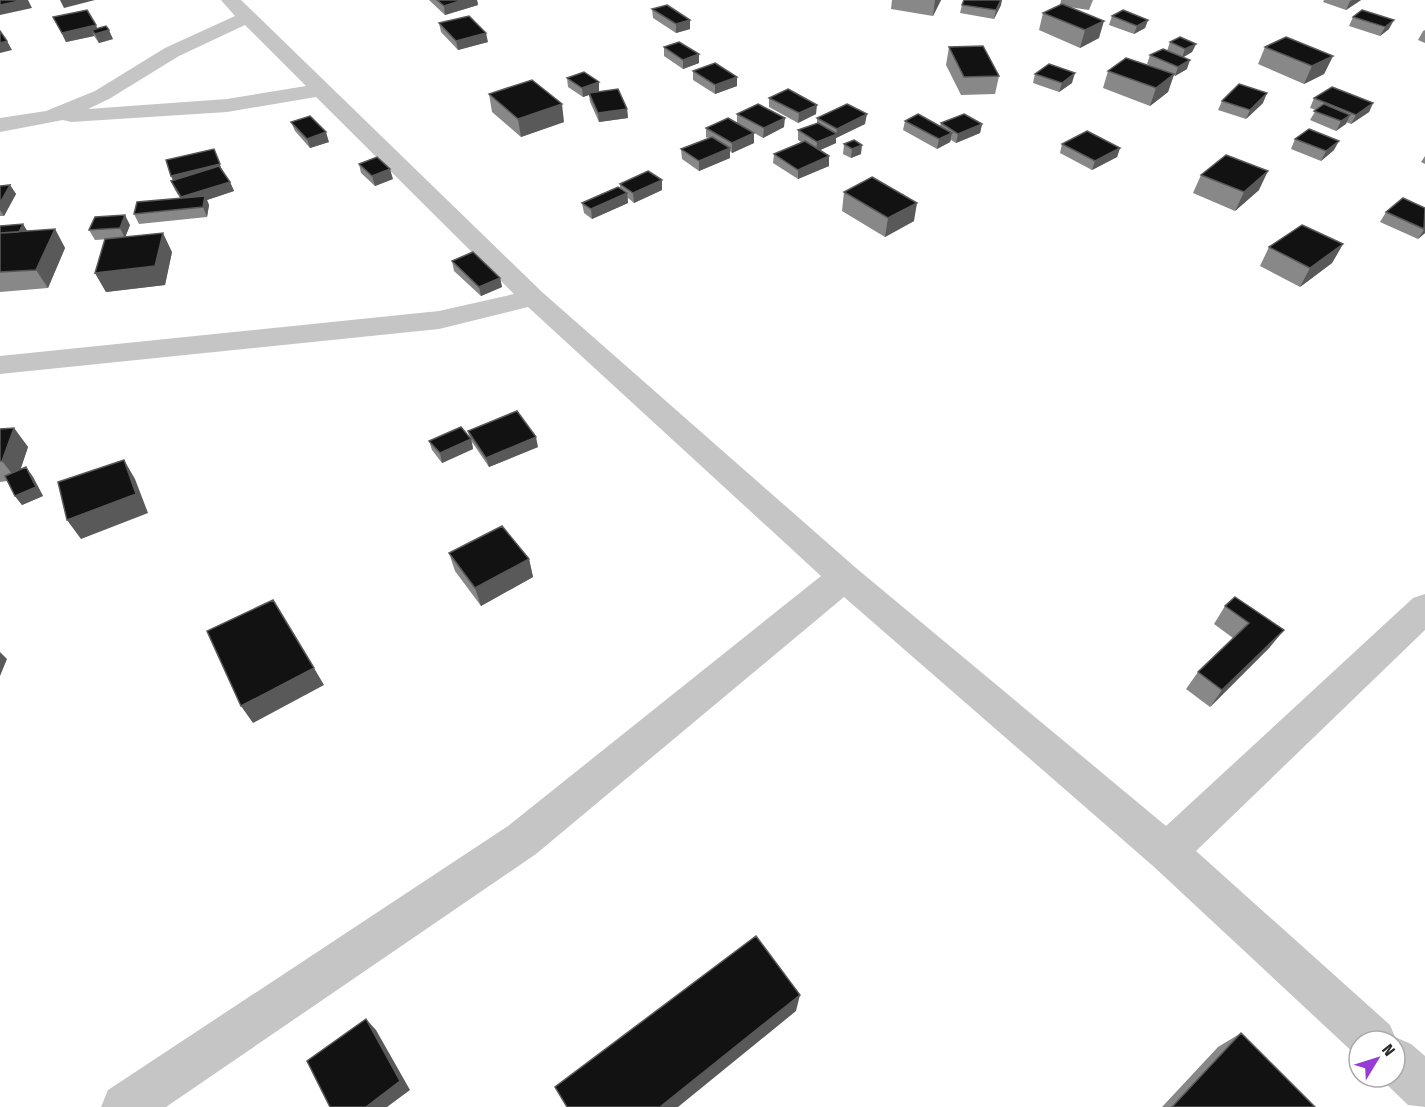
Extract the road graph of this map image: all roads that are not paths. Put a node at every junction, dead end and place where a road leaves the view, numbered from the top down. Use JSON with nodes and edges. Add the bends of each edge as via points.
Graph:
{"nodes":[{"id":1,"x":239,"y":8,"type":"edge"},
{"id":2,"x":319,"y":90,"type":"junction"},
{"id":3,"x":51,"y":117,"type":"junction"},
{"id":4,"x":0,"y":125,"type":"edge"},
{"id":5,"x":533,"y":298,"type":"junction"},
{"id":6,"x":0,"y":365,"type":"edge"},
{"id":7,"x":844,"y":577,"type":"junction"},
{"id":8,"x":1425,"y":608,"type":"edge"},
{"id":9,"x":1167,"y":852,"type":"junction"},
{"id":10,"x":1361,"y":1029,"type":"edge"},
{"id":11,"x":1407,"y":1071,"type":"edge"},
{"id":12,"x":1425,"y":1088,"type":"edge"},
{"id":13,"x":125,"y":1107,"type":"edge"}],
"edges":[{"from":1,"to":2,"type":"street"},
{"from":1,"to":3,"type":"street","via":[[102,95]]},
{"from":2,"to":3,"type":"street","via":[[233,106]]},
{"from":2,"to":5,"type":"street"},
{"from":3,"to":4,"type":"street"},
{"from":5,"to":6,"type":"street","via":[[439,320]]},
{"from":5,"to":7,"type":"street"},
{"from":7,"to":9,"type":"street"},
{"from":7,"to":13,"type":"street","via":[[522,840]]},
{"from":8,"to":9,"type":"street"},
{"from":9,"to":10,"type":"street"},
{"from":11,"to":12,"type":"street"}]}
